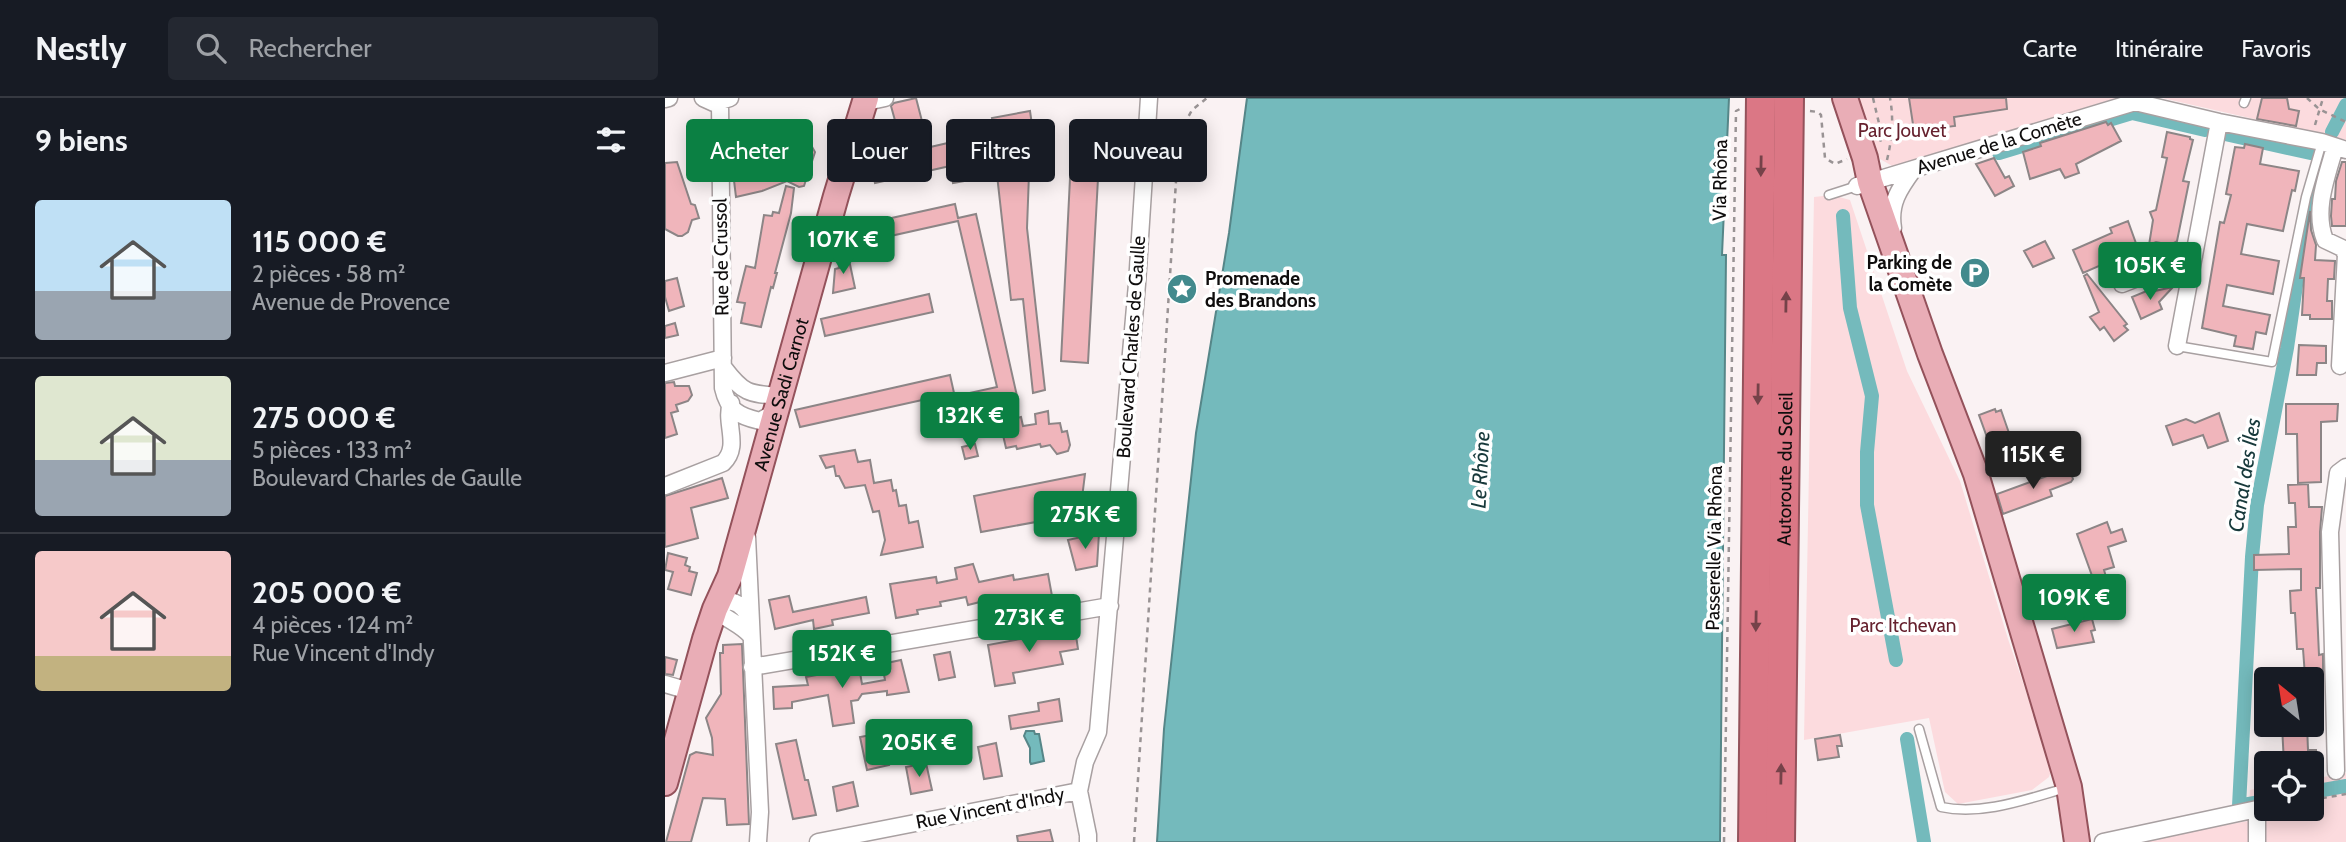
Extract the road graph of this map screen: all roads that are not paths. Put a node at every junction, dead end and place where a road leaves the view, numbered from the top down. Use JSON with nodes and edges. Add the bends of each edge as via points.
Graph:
{"nodes":[{"id":1,"x":703,"y":98,"type":"edge"},
{"id":2,"x":867,"y":98,"type":"edge"},
{"id":3,"x":1149,"y":98,"type":"edge"},
{"id":4,"x":1829,"y":98,"type":"edge"},
{"id":5,"x":1845,"y":98,"type":"edge"},
{"id":6,"x":2135,"y":100,"type":"edge"},
{"id":7,"x":725,"y":101,"type":"edge"},
{"id":8,"x":1751,"y":103,"type":"edge"},
{"id":9,"x":1798,"y":104,"type":"edge"},
{"id":10,"x":2219,"y":122,"type":"junction"},
{"id":11,"x":2334,"y":146,"type":"edge"},
{"id":12,"x":1913,"y":170,"type":"junction"},
{"id":13,"x":1864,"y":184,"type":"junction"},
{"id":14,"x":1829,"y":195,"type":"dead end"},
{"id":15,"x":2194,"y":256,"type":"junction"},
{"id":16,"x":1898,"y":261,"type":"junction"},
{"id":17,"x":2122,"y":284,"type":"dead end"},
{"id":18,"x":2177,"y":346,"type":"joint"},
{"id":19,"x":723,"y":363,"type":"junction"},
{"id":20,"x":2340,"y":366,"type":"dead end"},
{"id":21,"x":665,"y":373,"type":"edge"},
{"id":22,"x":754,"y":407,"type":"junction"},
{"id":23,"x":1970,"y":455,"type":"junction"},
{"id":24,"x":2346,"y":467,"type":"edge"},
{"id":25,"x":665,"y":486,"type":"edge"},
{"id":26,"x":745,"y":520,"type":"junction"},
{"id":27,"x":1110,"y":606,"type":"junction"},
{"id":28,"x":715,"y":609,"type":"junction"},
{"id":29,"x":751,"y":630,"type":"junction"},
{"id":30,"x":752,"y":667,"type":"junction"},
{"id":31,"x":665,"y":684,"type":"edge"},
{"id":32,"x":689,"y":691,"type":"junction"},
{"id":33,"x":1919,"y":729,"type":"dead end"},
{"id":34,"x":672,"y":731,"type":"edge"},
{"id":35,"x":2336,"y":771,"type":"dead end"},
{"id":36,"x":665,"y":783,"type":"edge"},
{"id":37,"x":2069,"y":787,"type":"junction"},
{"id":38,"x":1079,"y":791,"type":"junction"},
{"id":39,"x":758,"y":842,"type":"edge"},
{"id":40,"x":818,"y":842,"type":"edge"},
{"id":41,"x":1088,"y":842,"type":"edge"},
{"id":42,"x":1753,"y":842,"type":"edge"},
{"id":43,"x":1780,"y":842,"type":"edge"},
{"id":44,"x":2077,"y":842,"type":"edge"},
{"id":45,"x":2103,"y":842,"type":"edge"},
{"id":46,"x":2257,"y":842,"type":"edge"}],
"edges":[{"from":1,"to":7,"type":"street"},
{"from":2,"to":22,"type":"main road","name":"Avenue Sadi Carnot","via":[[795,284]]},
{"from":3,"to":27,"type":"street","name":"Boulevard Charles de Gaulle"},
{"from":4,"to":13,"type":"main road","via":[[1848,159]]},
{"from":5,"to":13,"type":"main road","via":[[1865,158]]},
{"from":6,"to":10,"type":"street","name":"Avenue de la Comète"},
{"from":6,"to":12,"type":"street","name":"Avenue de la Comète"},
{"from":7,"to":19,"type":"street","name":"Rue de Crussol"},
{"from":8,"to":42,"type":"highway","name":"Autoroute du Soleil","one_way":true},
{"from":43,"to":9,"type":"highway","name":"Autoroute du Soleil","one_way":true},
{"from":10,"to":11,"type":"street","name":"Avenue de la Comète"},
{"from":10,"to":15,"type":"street"},
{"from":11,"to":18,"type":"lane","via":[[2306,197],[2272,362]]},
{"from":11,"to":20,"type":"street","via":[[2319,227],[2325,240],[2346,254]]},
{"from":12,"to":13,"type":"street","name":"Avenue de la Comète"},
{"from":12,"to":16,"type":"street","via":[[1892,208]]},
{"from":13,"to":14,"type":"lane"},
{"from":13,"to":16,"type":"main road"},
{"from":13,"to":23,"type":"main road","via":[[1925,381]]},
{"from":15,"to":17,"type":"street"},
{"from":15,"to":18,"type":"street"},
{"from":16,"to":23,"type":"main road"},
{"from":19,"to":21,"type":"street"},
{"from":19,"to":22,"type":"street"},
{"from":22,"to":25,"type":"street","via":[[723,463]]},
{"from":22,"to":26,"type":"main road","name":"Avenue Sadi Carnot"},
{"from":22,"to":28,"type":"main road","name":"Avenue Sadi Carnot","via":[[714,588]]},
{"from":23,"to":37,"type":"main road"},
{"from":24,"to":35,"type":"street","via":[[2338,473],[2330,532]]},
{"from":26,"to":28,"type":"main road","name":"Avenue Sadi Carnot"},
{"from":26,"to":29,"type":"street"},
{"from":27,"to":30,"type":"street"},
{"from":27,"to":38,"type":"street","name":"Boulevard Charles de Gaulle","via":[[1098,732]]},
{"from":28,"to":29,"type":"street"},
{"from":28,"to":32,"type":"main road","name":"Avenue Sadi Carnot"},
{"from":29,"to":30,"type":"street"},
{"from":30,"to":39,"type":"street"},
{"from":31,"to":32,"type":"street"},
{"from":32,"to":34,"type":"main road","name":"Avenue Sadi Carnot"},
{"from":33,"to":37,"type":"lane","via":[[1941,807],[1960,812]]},
{"from":34,"to":36,"type":"main road","name":"Avenue Sadi Carnot"},
{"from":37,"to":44,"type":"main road"},
{"from":38,"to":40,"type":"street","name":"Rue Vincent d'Indy"},
{"from":38,"to":41,"type":"street","name":"Boulevard Charles de Gaulle"},
{"from":45,"to":46,"type":"street","via":[[2257,809]]}]}
